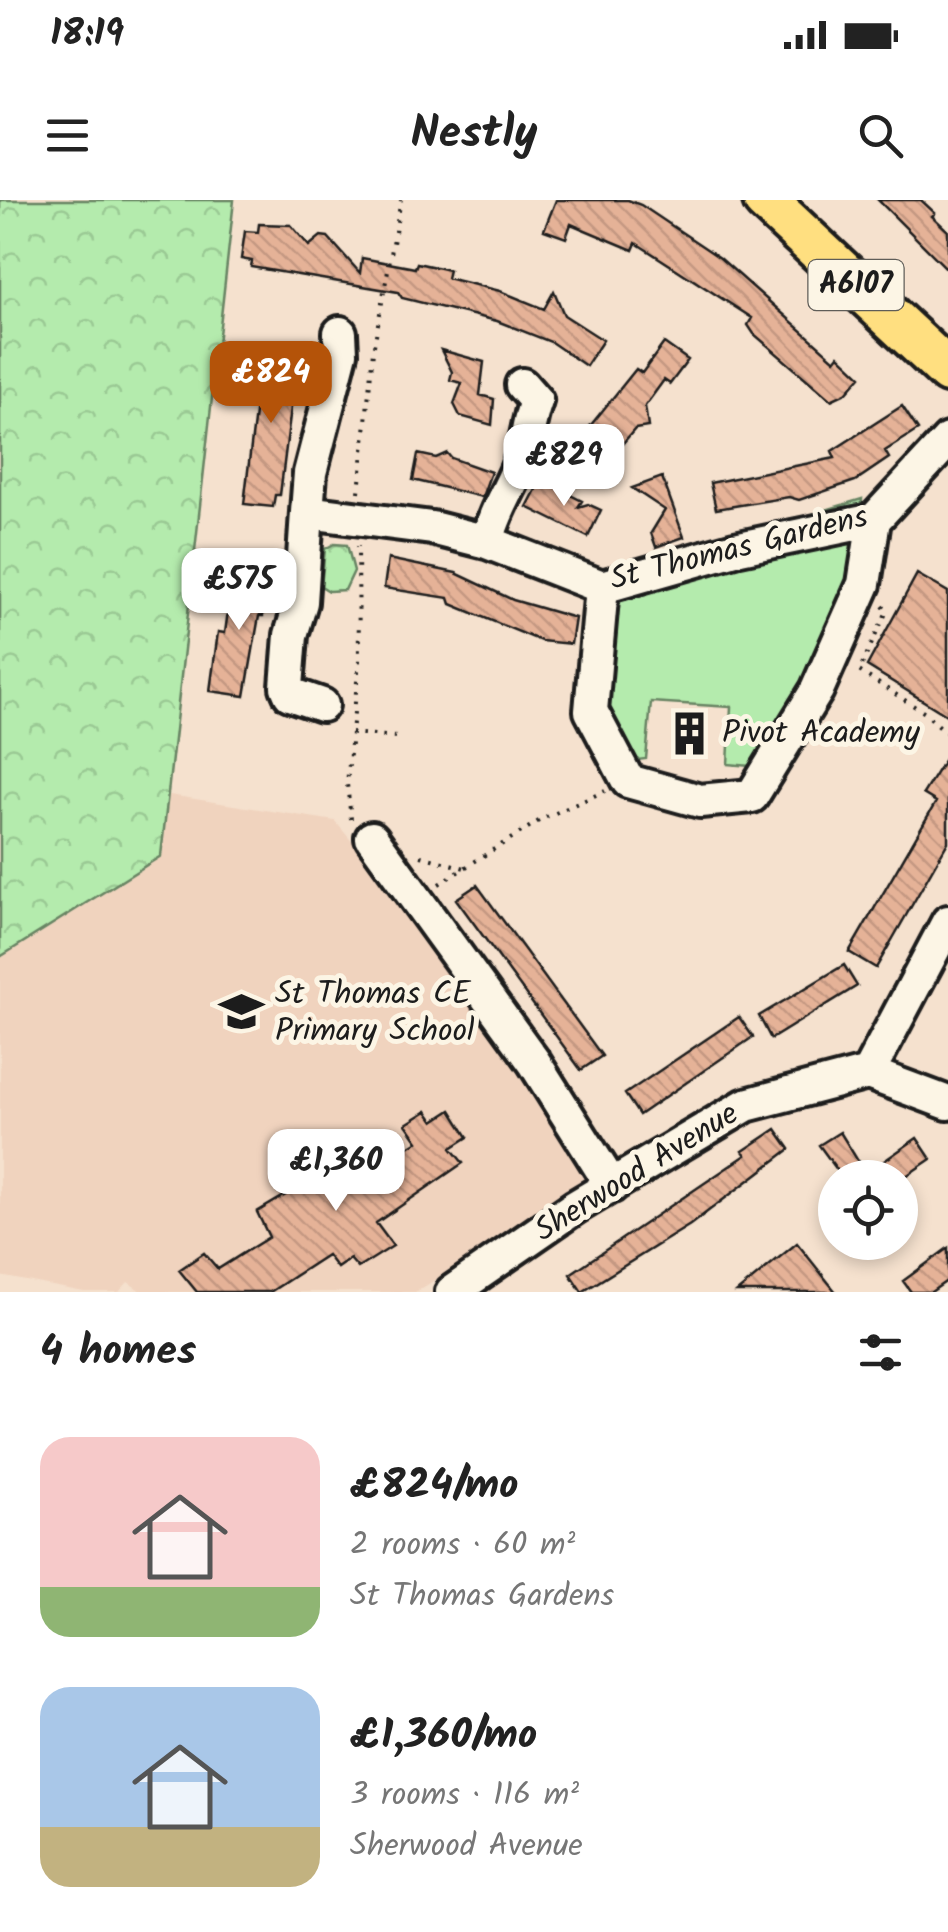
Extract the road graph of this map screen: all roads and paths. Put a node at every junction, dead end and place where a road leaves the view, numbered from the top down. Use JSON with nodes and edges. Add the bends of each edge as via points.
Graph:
{"nodes":[{"id":1,"x":400,"y":200,"type":"edge"},
{"id":2,"x":765,"y":200,"type":"edge"},
{"id":3,"x":340,"y":333,"type":"dead end"},
{"id":4,"x":948,"y":371,"type":"edge"},
{"id":5,"x":522,"y":385,"type":"dead end"},
{"id":6,"x":948,"y":440,"type":"edge"},
{"id":7,"x":307,"y":512,"type":"junction"},
{"id":8,"x":357,"y":515,"type":"junction"},
{"id":9,"x":874,"y":520,"type":"junction"},
{"id":10,"x":487,"y":542,"type":"junction"},
{"id":11,"x":602,"y":587,"type":"junction"},
{"id":12,"x":859,"y":671,"type":"dead end"},
{"id":13,"x":322,"y":705,"type":"dead end"},
{"id":14,"x":351,"y":734,"type":"junction"},
{"id":15,"x":948,"y":734,"type":"edge"},
{"id":16,"x":397,"y":737,"type":"dead end"},
{"id":17,"x":628,"y":781,"type":"junction"},
{"id":18,"x":360,"y":828,"type":"joint"},
{"id":19,"x":415,"y":901,"type":"junction"},
{"id":20,"x":948,"y":922,"type":"edge"},
{"id":21,"x":868,"y":1074,"type":"junction"},
{"id":22,"x":948,"y":1103,"type":"edge"},
{"id":23,"x":612,"y":1186,"type":"junction"},
{"id":24,"x":452,"y":1292,"type":"edge"}],
"edges":[{"from":1,"to":8,"type":"path","via":[[373,350]]},
{"from":2,"to":4,"type":"main road","number":"A6107"},
{"from":3,"to":7,"type":"street"},
{"from":5,"to":10,"type":"street","via":[[536,401],[523,456]]},
{"from":6,"to":9,"type":"street","name":"St Thomas Gardens"},
{"from":7,"to":8,"type":"street","name":"St Thomas Gardens"},
{"from":7,"to":13,"type":"street","via":[[286,687]]},
{"from":8,"to":10,"type":"street","name":"St Thomas Gardens"},
{"from":8,"to":14,"type":"path","via":[[360,598]]},
{"from":9,"to":11,"type":"street","name":"St Thomas Gardens"},
{"from":9,"to":17,"type":"street","via":[[864,584],[826,700],[752,796],[700,801]]},
{"from":10,"to":11,"type":"street","name":"St Thomas Gardens"},
{"from":11,"to":17,"type":"street","via":[[591,711]]},
{"from":12,"to":15,"type":"path"},
{"from":14,"to":16,"type":"path"},
{"from":14,"to":18,"type":"path"},
{"from":17,"to":19,"type":"path","via":[[542,818]]},
{"from":18,"to":19,"type":"street"},
{"from":19,"to":23,"type":"street","via":[[534,1062]]},
{"from":20,"to":21,"type":"street"},
{"from":21,"to":22,"type":"street"},
{"from":21,"to":23,"type":"street","name":"Sherwood Avenue","via":[[746,1105]]},
{"from":23,"to":24,"type":"street","name":"Sherwood Avenue"}]}
